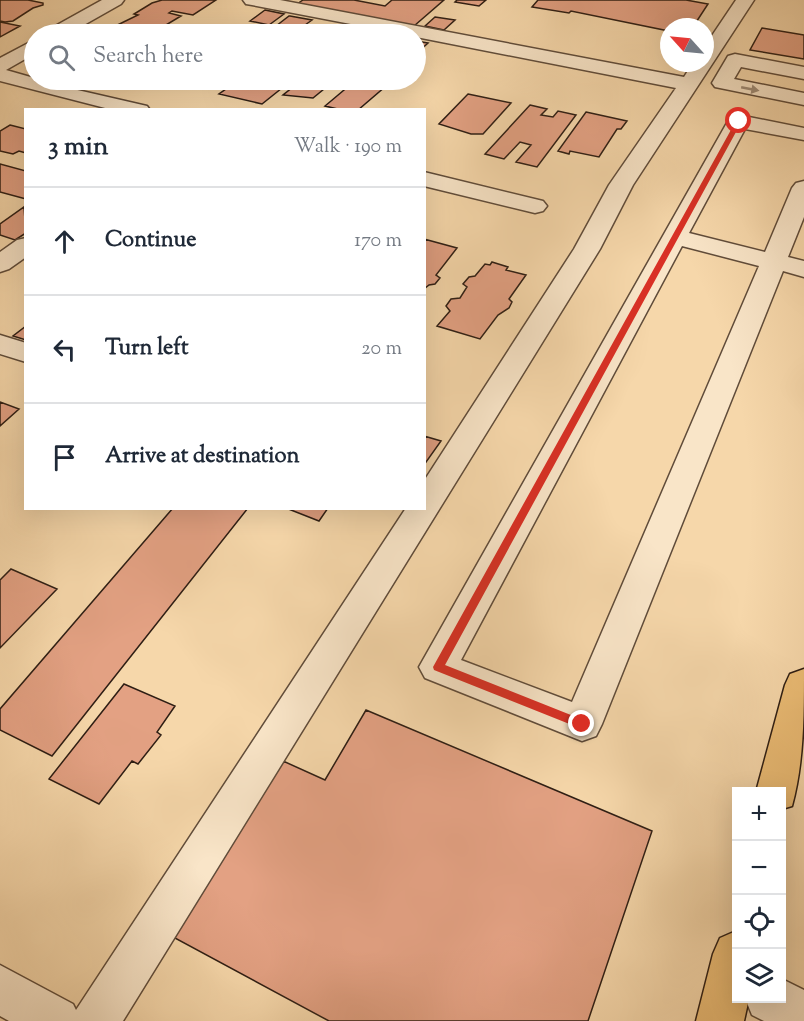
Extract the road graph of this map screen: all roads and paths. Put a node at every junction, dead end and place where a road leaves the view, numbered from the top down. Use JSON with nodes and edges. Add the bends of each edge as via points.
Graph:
{"nodes":[{"id":1,"x":115,"y":0,"type":"edge"},
{"id":2,"x":252,"y":0,"type":"edge"},
{"id":3,"x":745,"y":0,"type":"edge"},
{"id":4,"x":338,"y":17,"type":"junction"},
{"id":5,"x":73,"y":24,"type":"edge"},
{"id":6,"x":327,"y":24,"type":"edge"},
{"id":7,"x":388,"y":24,"type":"edge"},
{"id":8,"x":426,"y":29,"type":"edge"},
{"id":9,"x":714,"y":44,"type":"edge"},
{"id":10,"x":24,"y":52,"type":"edge"},
{"id":11,"x":660,"y":62,"type":"edge"},
{"id":12,"x":0,"y":66,"type":"edge"},
{"id":13,"x":695,"y":72,"type":"edge"},
{"id":14,"x":804,"y":73,"type":"edge"},
{"id":15,"x":0,"y":75,"type":"edge"},
{"id":16,"x":24,"y":81,"type":"edge"},
{"id":17,"x":60,"y":90,"type":"edge"},
{"id":18,"x":804,"y":99,"type":"edge"},
{"id":19,"x":132,"y":108,"type":"edge"},
{"id":20,"x":804,"y":134,"type":"edge"},
{"id":21,"x":426,"y":179,"type":"edge"},
{"id":22,"x":804,"y":189,"type":"edge"},
{"id":23,"x":535,"y":206,"type":"dead end"},
{"id":24,"x":675,"y":237,"type":"junction"},
{"id":25,"x":24,"y":246,"type":"edge"},
{"id":26,"x":774,"y":261,"type":"junction"},
{"id":27,"x":0,"y":264,"type":"edge"},
{"id":28,"x":804,"y":269,"type":"edge"},
{"id":29,"x":0,"y":344,"type":"edge"},
{"id":30,"x":24,"y":352,"type":"edge"},
{"id":31,"x":427,"y":500,"type":"edge"},
{"id":32,"x":421,"y":510,"type":"edge"},
{"id":33,"x":804,"y":685,"type":"edge"},
{"id":34,"x":778,"y":787,"type":"edge"},
{"id":35,"x":0,"y":989,"type":"edge"},
{"id":36,"x":775,"y":1003,"type":"edge"},
{"id":37,"x":804,"y":1015,"type":"edge"},
{"id":38,"x":56,"y":1021,"type":"edge"},
{"id":39,"x":95,"y":1021,"type":"edge"}],
"edges":[{"from":1,"to":5,"type":"street"},
{"from":2,"to":4,"type":"street"},
{"from":3,"to":9,"type":"street"},
{"from":4,"to":6,"type":"street"},
{"from":4,"to":7,"type":"street"},
{"from":8,"to":11,"type":"street"},
{"from":10,"to":12,"type":"street"},
{"from":13,"to":31,"type":"street"},
{"from":14,"to":18,"type":"street","one_way":true,"via":[[735,60],[722,83]]},
{"from":15,"to":16,"type":"street"},
{"from":17,"to":19,"type":"street"},
{"from":20,"to":24,"type":"street","via":[[739,121]]},
{"from":21,"to":23,"type":"street"},
{"from":22,"to":26,"type":"street"},
{"from":24,"to":26,"type":"street"},
{"from":24,"to":26,"type":"street","via":[[438,667],[582,724]]},
{"from":25,"to":27,"type":"street"},
{"from":26,"to":28,"type":"street"},
{"from":29,"to":30,"type":"street"},
{"from":32,"to":39,"type":"street"},
{"from":33,"to":34,"type":"main road"},
{"from":35,"to":38,"type":"street"},
{"from":36,"to":37,"type":"street"}]}
